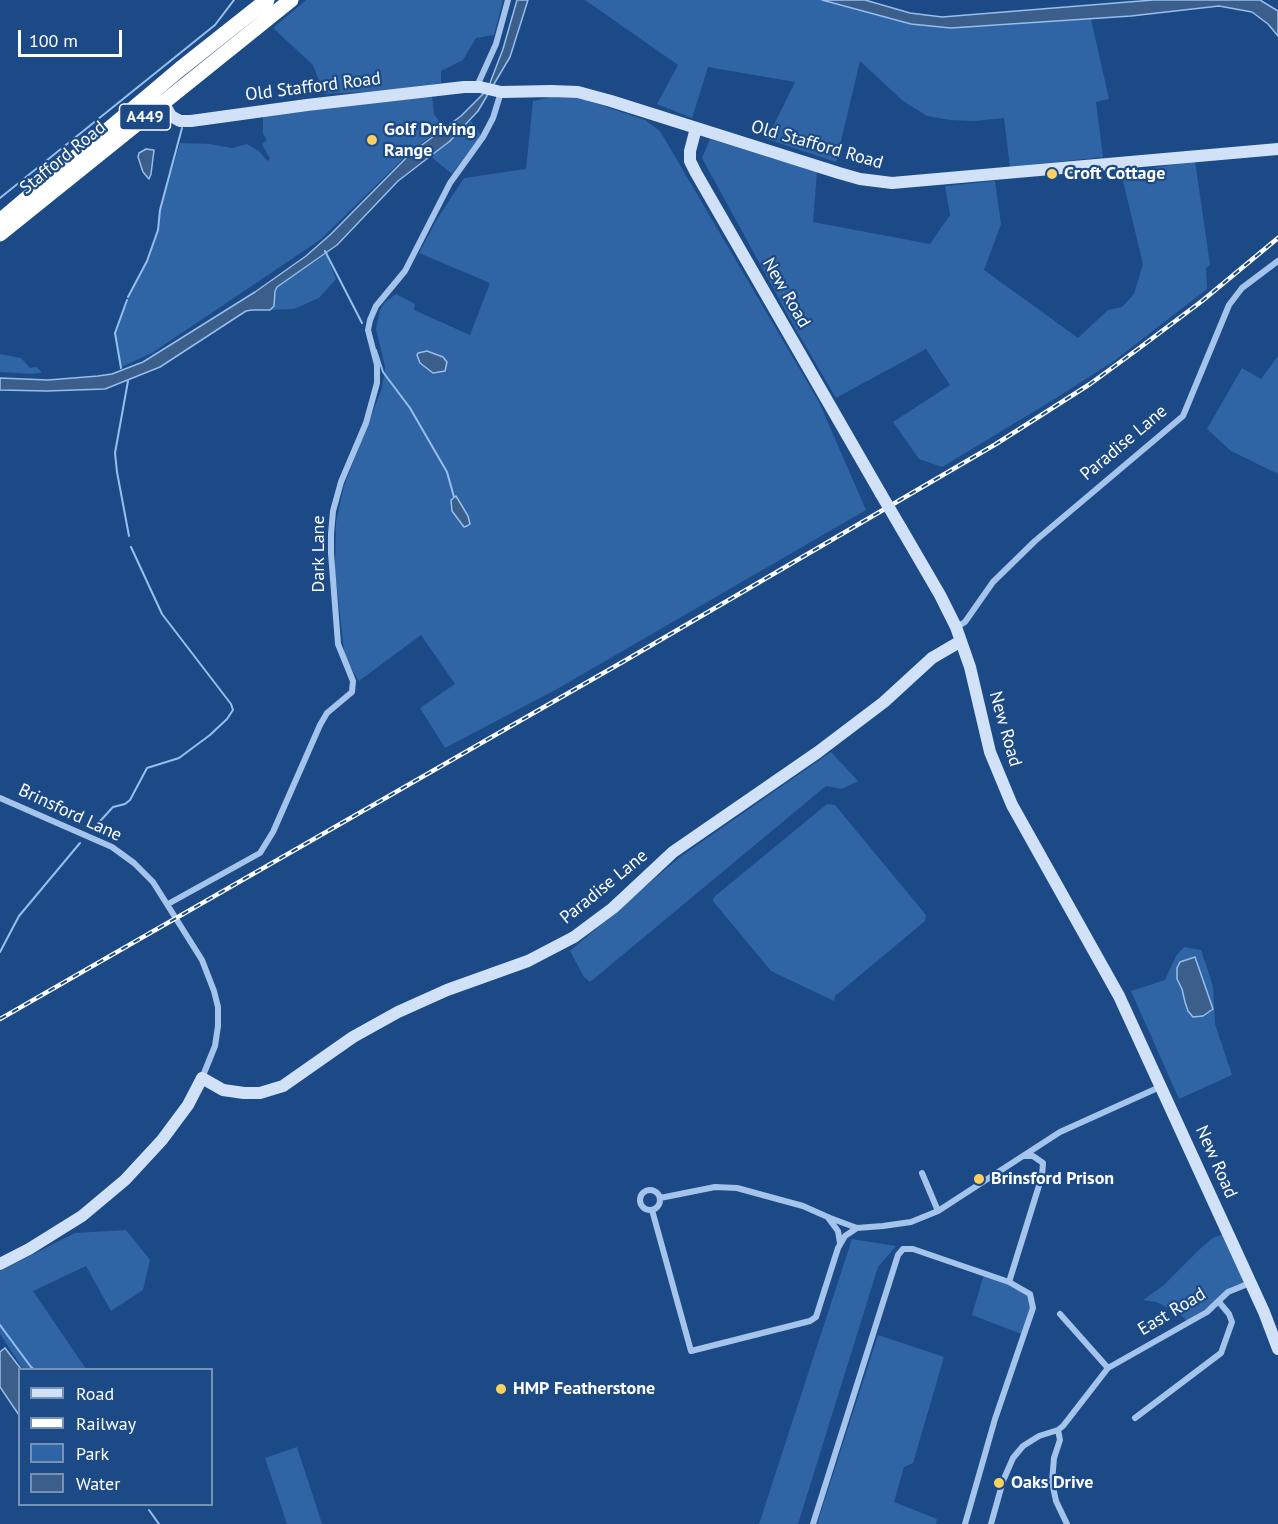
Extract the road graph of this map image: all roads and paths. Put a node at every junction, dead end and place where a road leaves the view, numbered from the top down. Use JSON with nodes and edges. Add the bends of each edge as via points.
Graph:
{"nodes":[{"id":1,"x":267,"y":0,"type":"edge"},
{"id":2,"x":291,"y":0,"type":"edge"},
{"id":3,"x":508,"y":0,"type":"edge"},
{"id":4,"x":478,"y":87,"type":"junction"},
{"id":5,"x":498,"y":92,"type":"junction"},
{"id":6,"x":163,"y":102,"type":"junction"},
{"id":7,"x":696,"y":128,"type":"junction"},
{"id":8,"x":1278,"y":149,"type":"edge"},
{"id":9,"x":0,"y":221,"type":"edge"},
{"id":10,"x":0,"y":234,"type":"edge"},
{"id":11,"x":1278,"y":261,"type":"edge"},
{"id":12,"x":956,"y":627,"type":"junction"},
{"id":13,"x":961,"y":641,"type":"junction"},
{"id":14,"x":0,"y":798,"type":"edge"},
{"id":15,"x":168,"y":904,"type":"junction"},
{"id":16,"x":202,"y":1078,"type":"junction"},
{"id":17,"x":1162,"y":1086,"type":"junction"},
{"id":18,"x":1022,"y":1156,"type":"junction"},
{"id":19,"x":922,"y":1173,"type":"dead end"},
{"id":20,"x":660,"y":1198,"type":"junction"},
{"id":21,"x":652,"y":1210,"type":"junction"},
{"id":22,"x":938,"y":1211,"type":"junction"},
{"id":23,"x":826,"y":1217,"type":"junction"},
{"id":24,"x":856,"y":1228,"type":"junction"},
{"id":25,"x":840,"y":1243,"type":"junction"},
{"id":26,"x":0,"y":1264,"type":"edge"},
{"id":27,"x":1009,"y":1282,"type":"junction"},
{"id":28,"x":1250,"y":1282,"type":"junction"},
{"id":29,"x":1219,"y":1302,"type":"junction"},
{"id":30,"x":1060,"y":1314,"type":"dead end"},
{"id":31,"x":1278,"y":1349,"type":"edge"},
{"id":32,"x":1108,"y":1368,"type":"junction"},
{"id":33,"x":1135,"y":1418,"type":"dead end"},
{"id":34,"x":1058,"y":1430,"type":"junction"},
{"id":35,"x":813,"y":1524,"type":"edge"},
{"id":36,"x":965,"y":1524,"type":"edge"},
{"id":37,"x":991,"y":1524,"type":"edge"},
{"id":38,"x":1067,"y":1524,"type":"edge"}],
"edges":[{"from":1,"to":9,"type":"highway","name":"Stafford Road","number":"A449"},
{"from":2,"to":6,"type":"highway","name":"Stafford Road","number":"A449"},
{"from":3,"to":4,"type":"street"},
{"from":4,"to":5,"type":"street","name":"Old Stafford Road"},
{"from":4,"to":6,"type":"street","name":"Old Stafford Road","via":[[191,121],[171,116]]},
{"from":5,"to":7,"type":"street","name":"Old Stafford Road","via":[[578,92]]},
{"from":5,"to":15,"type":"street","name":"Dark Lane","via":[[493,118],[483,137],[450,183],[405,271],[376,306],[370,320],[368,330],[377,365],[377,383],[366,423],[341,482],[331,534],[338,644],[352,681],[352,692],[320,724],[260,853]]},
{"from":6,"to":10,"type":"highway","name":"Stafford Road","number":"A449"},
{"from":7,"to":8,"type":"street","name":"Old Stafford Road","via":[[860,179],[892,183]]},
{"from":7,"to":12,"type":"street","name":"New Road","bridge":true,"via":[[690,151],[696,173]]},
{"from":11,"to":12,"type":"street","name":"Paradise Lane","via":[[1234,295],[1183,416],[1035,541],[993,582],[965,622]]},
{"from":12,"to":13,"type":"street","name":"New Road"},
{"from":13,"to":16,"type":"street","name":"Paradise Lane","via":[[932,658],[884,702],[818,753],[673,852],[613,908],[574,937],[528,961],[398,1012],[353,1037],[283,1086],[244,1093],[223,1090]]},
{"from":13,"to":17,"type":"street","name":"New Road","via":[[990,752],[1012,805],[1119,996]]},
{"from":14,"to":15,"type":"street","name":"Brinsford Lane","via":[[124,855],[148,877]]},
{"from":15,"to":16,"type":"street","name":"Brinsford Lane","via":[[202,960],[218,1007],[215,1046]]},
{"from":16,"to":26,"type":"street","via":[[162,1140],[124,1180],[82,1216]]},
{"from":17,"to":18,"type":"street","via":[[1060,1132]]},
{"from":17,"to":28,"type":"street","name":"New Road"},
{"from":18,"to":22,"type":"street"},
{"from":18,"to":27,"type":"street","via":[[1033,1156],[1043,1163],[1042,1176]]},
{"from":19,"to":22,"type":"street"},
{"from":20,"to":21,"type":"street","via":[[657,1208]]},
{"from":20,"to":21,"type":"street","via":[[652,1190],[642,1193],[642,1206]]},
{"from":20,"to":23,"type":"street","via":[[715,1187],[737,1188],[803,1206]]},
{"from":21,"to":25,"type":"street","via":[[691,1351],[816,1317]]},
{"from":22,"to":24,"type":"street","via":[[910,1222]]},
{"from":23,"to":24,"type":"street"},
{"from":23,"to":25,"type":"street","via":[[838,1231]]},
{"from":24,"to":25,"type":"street"},
{"from":27,"to":35,"type":"street","via":[[913,1249],[903,1249],[898,1255]]},
{"from":27,"to":36,"type":"street","via":[[1030,1294],[1033,1308]]},
{"from":28,"to":29,"type":"street","name":"East Road","via":[[1228,1292]]},
{"from":28,"to":31,"type":"street","name":"New Road"},
{"from":29,"to":32,"type":"street","name":"East Road"},
{"from":29,"to":33,"type":"street","via":[[1232,1322],[1221,1353]]},
{"from":30,"to":32,"type":"street"},
{"from":32,"to":34,"type":"street","name":"East Road"},
{"from":34,"to":37,"type":"street","name":"East Road","via":[[1032,1440],[1013,1458]]},
{"from":34,"to":38,"type":"street","via":[[1060,1440],[1052,1482]]}]}
